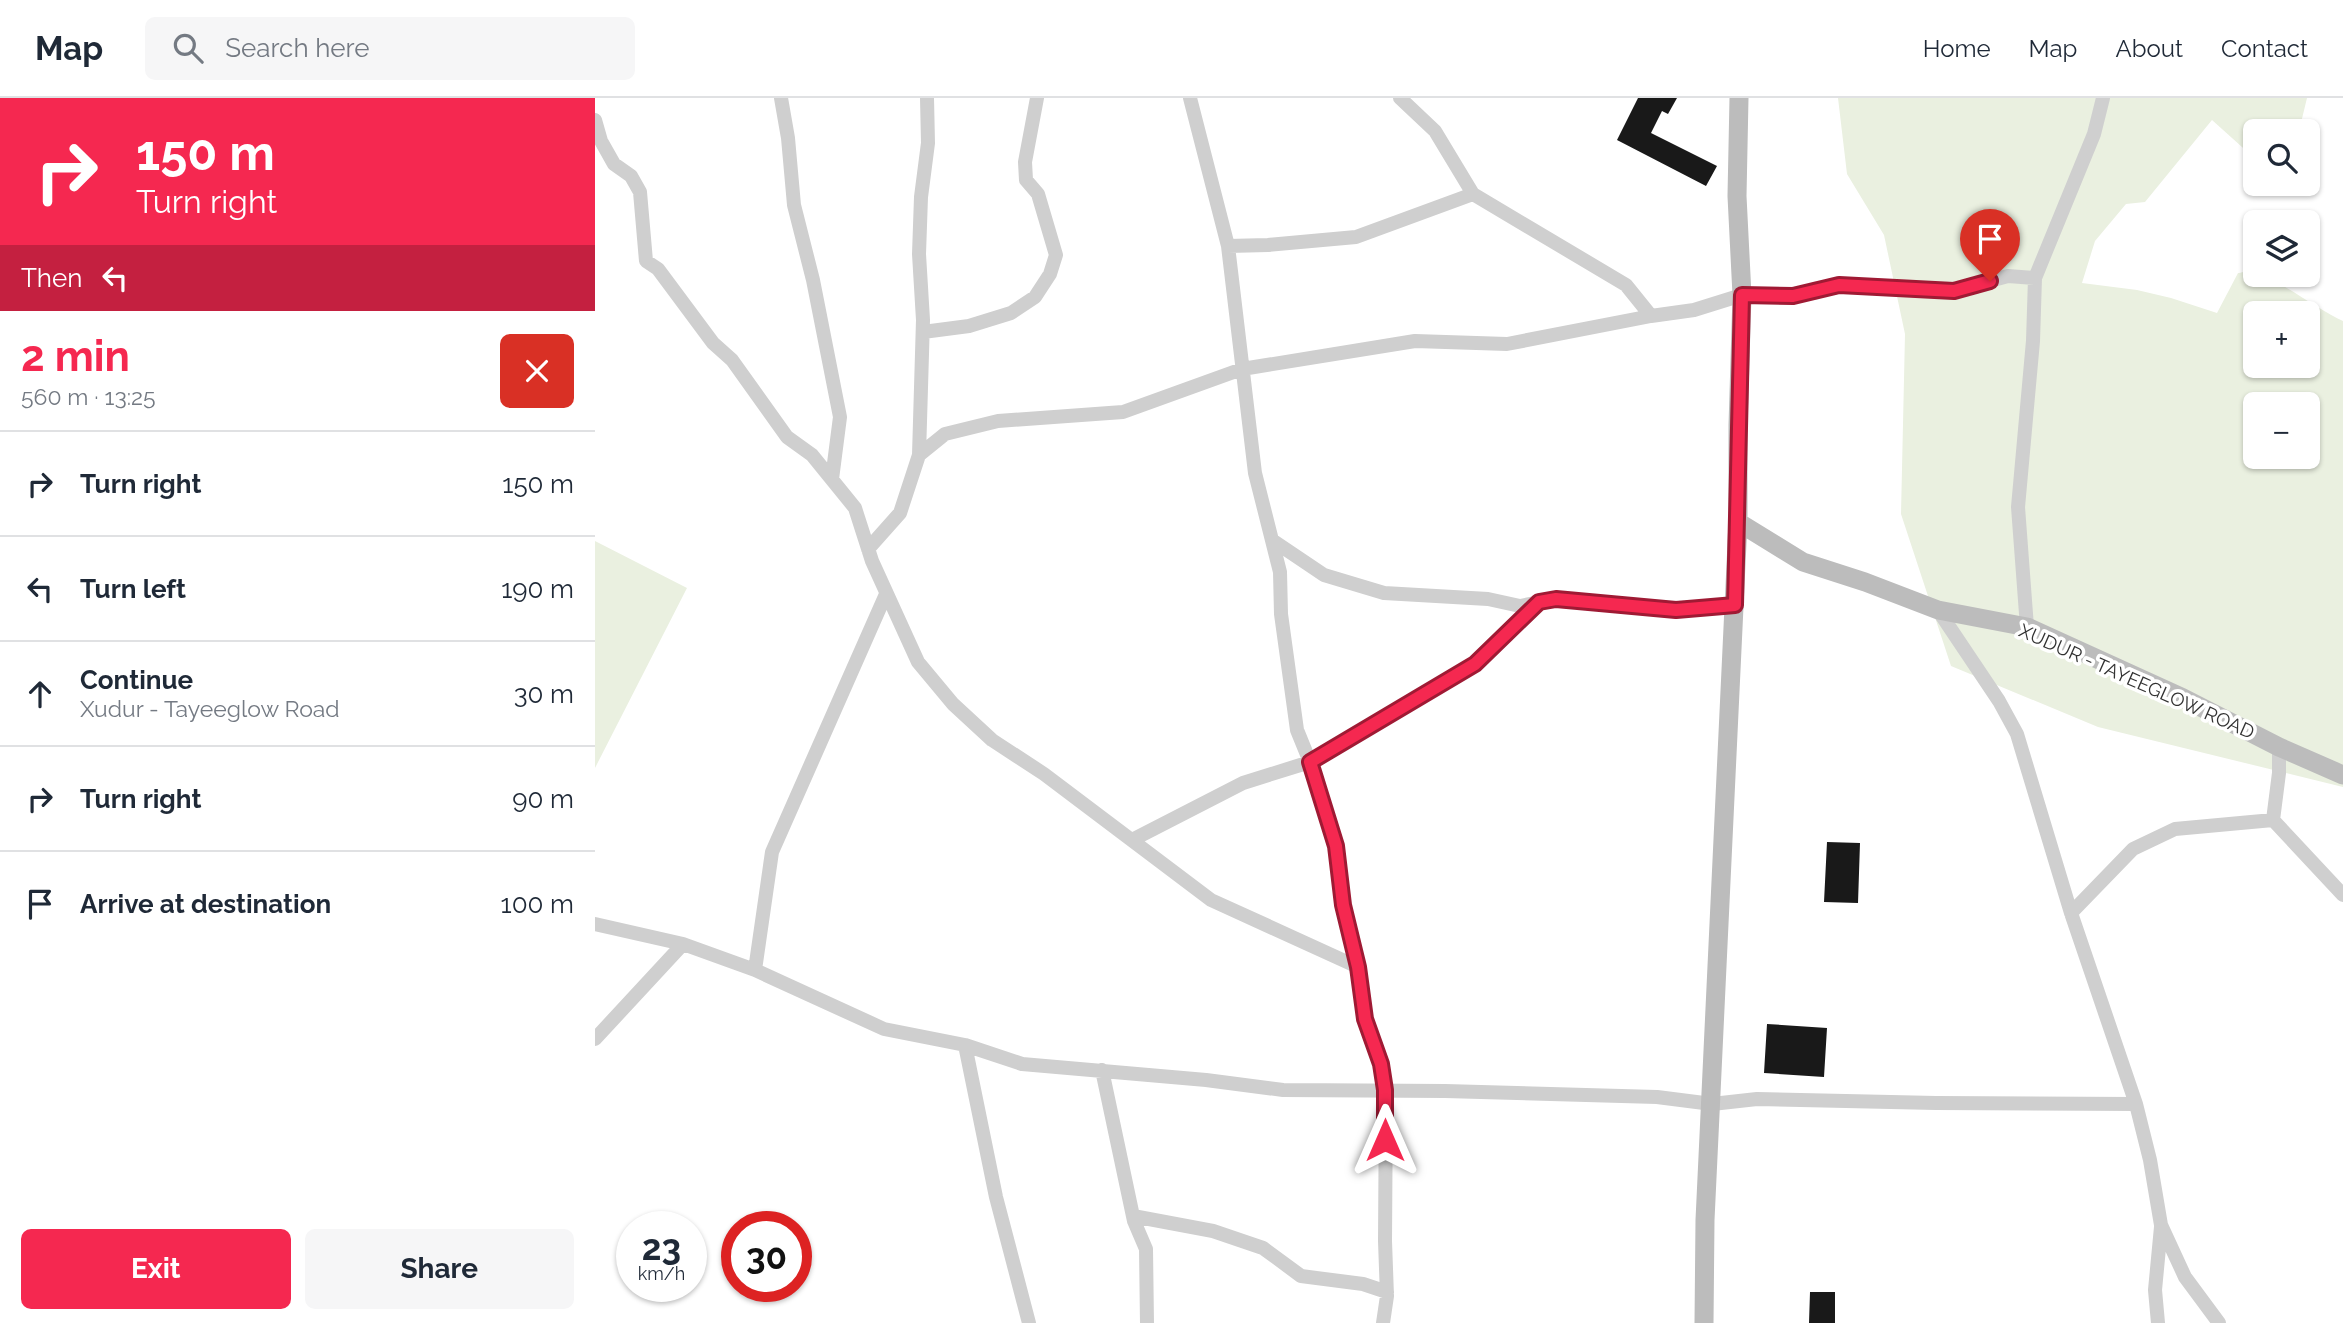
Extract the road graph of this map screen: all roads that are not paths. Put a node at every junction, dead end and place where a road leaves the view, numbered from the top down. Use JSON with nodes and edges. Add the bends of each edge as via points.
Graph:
{"nodes":[{"id":1,"x":781,"y":98,"type":"edge"},
{"id":2,"x":926,"y":98,"type":"edge"},
{"id":3,"x":1037,"y":98,"type":"edge"},
{"id":4,"x":1190,"y":98,"type":"edge"},
{"id":5,"x":1400,"y":98,"type":"edge"},
{"id":6,"x":1739,"y":98,"type":"edge"},
{"id":7,"x":2103,"y":98,"type":"edge"},
{"id":8,"x":595,"y":120,"type":"edge"},
{"id":9,"x":1473,"y":194,"type":"junction"},
{"id":10,"x":1228,"y":246,"type":"junction"},
{"id":11,"x":2035,"y":278,"type":"junction"},
{"id":12,"x":1742,"y":295,"type":"junction"},
{"id":13,"x":1651,"y":316,"type":"junction"},
{"id":14,"x":923,"y":332,"type":"junction"},
{"id":15,"x":1242,"y":369,"type":"junction"},
{"id":16,"x":919,"y":455,"type":"junction"},
{"id":17,"x":832,"y":479,"type":"junction"},
{"id":18,"x":1738,"y":522,"type":"junction"},
{"id":19,"x":1272,"y":540,"type":"junction"},
{"id":20,"x":868,"y":549,"type":"junction"},
{"id":21,"x":886,"y":594,"type":"junction"},
{"id":22,"x":1539,"y":602,"type":"junction"},
{"id":23,"x":1735,"y":605,"type":"junction"},
{"id":24,"x":1938,"y":610,"type":"junction"},
{"id":25,"x":2027,"y":627,"type":"junction"},
{"id":26,"x":2279,"y":747,"type":"junction"},
{"id":27,"x":1310,"y":762,"type":"junction"},
{"id":28,"x":2343,"y":775,"type":"edge"},
{"id":29,"x":2273,"y":820,"type":"junction"},
{"id":30,"x":1132,"y":840,"type":"junction"},
{"id":31,"x":2343,"y":895,"type":"edge"},
{"id":32,"x":2071,"y":913,"type":"junction"},
{"id":33,"x":595,"y":924,"type":"edge"},
{"id":34,"x":683,"y":944,"type":"junction"},
{"id":35,"x":1358,"y":967,"type":"junction"},
{"id":36,"x":755,"y":970,"type":"junction"},
{"id":37,"x":595,"y":1039,"type":"edge"},
{"id":38,"x":965,"y":1045,"type":"junction"},
{"id":39,"x":1102,"y":1070,"type":"junction"},
{"id":40,"x":1385,"y":1090,"type":"junction"},
{"id":41,"x":1712,"y":1104,"type":"junction"},
{"id":42,"x":2136,"y":1104,"type":"junction"},
{"id":43,"x":1133,"y":1216,"type":"junction"},
{"id":44,"x":2161,"y":1226,"type":"junction"},
{"id":45,"x":1387,"y":1292,"type":"junction"},
{"id":46,"x":1029,"y":1323,"type":"edge"},
{"id":47,"x":1147,"y":1323,"type":"edge"},
{"id":48,"x":1383,"y":1323,"type":"edge"},
{"id":49,"x":1704,"y":1323,"type":"edge"},
{"id":50,"x":2158,"y":1323,"type":"edge"},
{"id":51,"x":2219,"y":1323,"type":"edge"}],
"edges":[{"from":1,"to":17,"type":"street","via":[[794,205],[840,417]]},
{"from":2,"to":14,"type":"street","via":[[928,144],[919,254]]},
{"from":3,"to":14,"type":"street","via":[[1026,180],[1038,194],[1056,255],[1050,274],[1035,297],[1011,313],[969,326]]},
{"from":4,"to":10,"type":"street"},
{"from":5,"to":9,"type":"street","via":[[1435,131]]},
{"from":6,"to":12,"type":"main road"},
{"from":7,"to":11,"type":"street","via":[[2094,134]]},
{"from":8,"to":17,"type":"street","via":[[614,164],[631,176],[640,192],[646,261],[659,269],[713,343],[732,360],[787,437],[812,454]]},
{"from":9,"to":10,"type":"street","via":[[1356,237]]},
{"from":9,"to":13,"type":"street","via":[[1626,285]]},
{"from":10,"to":15,"type":"street"},
{"from":11,"to":12,"type":"street","via":[[2008,276],[1954,291],[1839,285],[1793,296]]},
{"from":11,"to":25,"type":"street","via":[[2018,507]]},
{"from":12,"to":13,"type":"street","via":[[1694,310]]},
{"from":12,"to":18,"type":"main road"},
{"from":13,"to":15,"type":"street","via":[[1507,344],[1415,341]]},
{"from":14,"to":16,"type":"street"},
{"from":15,"to":16,"type":"street","via":[[1123,412],[998,421],[945,433]]},
{"from":15,"to":19,"type":"street","via":[[1255,473]]},
{"from":16,"to":20,"type":"street","via":[[900,513]]},
{"from":17,"to":20,"type":"street","via":[[855,508]]},
{"from":18,"to":23,"type":"main road"},
{"from":18,"to":24,"type":"main road","name":"XUDUR - TAYEEGLOW ROAD","via":[[1803,562]]},
{"from":19,"to":22,"type":"street","via":[[1324,575],[1384,593],[1488,599],[1520,606]]},
{"from":19,"to":27,"type":"street","via":[[1280,572],[1297,730]]},
{"from":20,"to":21,"type":"street"},
{"from":21,"to":30,"type":"street","via":[[918,662],[953,704],[992,740]]},
{"from":21,"to":36,"type":"street","via":[[772,852]]},
{"from":22,"to":23,"type":"street","via":[[1556,599],[1676,610]]},
{"from":22,"to":27,"type":"street","via":[[1475,664]]},
{"from":23,"to":41,"type":"main road"},
{"from":24,"to":25,"type":"main road","name":"XUDUR - TAYEEGLOW ROAD"},
{"from":24,"to":32,"type":"street","via":[[2017,734]]},
{"from":25,"to":26,"type":"main road","name":"XUDUR - TAYEEGLOW ROAD"},
{"from":26,"to":28,"type":"main road","name":"XUDUR - TAYEEGLOW ROAD"},
{"from":26,"to":29,"type":"street"},
{"from":27,"to":30,"type":"street","via":[[1243,783]]},
{"from":27,"to":35,"type":"street","via":[[1336,846],[1343,905]]},
{"from":29,"to":31,"type":"street"},
{"from":29,"to":32,"type":"street","via":[[2175,830],[2133,849]]},
{"from":30,"to":35,"type":"street","via":[[1211,900]]},
{"from":32,"to":42,"type":"street"},
{"from":33,"to":34,"type":"street"},
{"from":34,"to":36,"type":"street"},
{"from":34,"to":37,"type":"street"},
{"from":35,"to":40,"type":"street","via":[[1365,1019]]},
{"from":36,"to":38,"type":"street","via":[[884,1029]]},
{"from":38,"to":39,"type":"street","via":[[1022,1064]]},
{"from":38,"to":46,"type":"street","via":[[996,1197]]},
{"from":39,"to":40,"type":"street","via":[[1283,1090]]},
{"from":39,"to":43,"type":"street"},
{"from":40,"to":41,"type":"street","via":[[1657,1097]]},
{"from":40,"to":45,"type":"street"},
{"from":41,"to":42,"type":"street","via":[[1757,1099]]},
{"from":41,"to":49,"type":"main road"},
{"from":42,"to":44,"type":"street"},
{"from":43,"to":45,"type":"street","via":[[1213,1231],[1263,1248],[1301,1276]]},
{"from":43,"to":47,"type":"street","via":[[1146,1249]]},
{"from":44,"to":50,"type":"street","via":[[2155,1290]]},
{"from":44,"to":51,"type":"street","via":[[2185,1277]]},
{"from":45,"to":48,"type":"street"}]}
